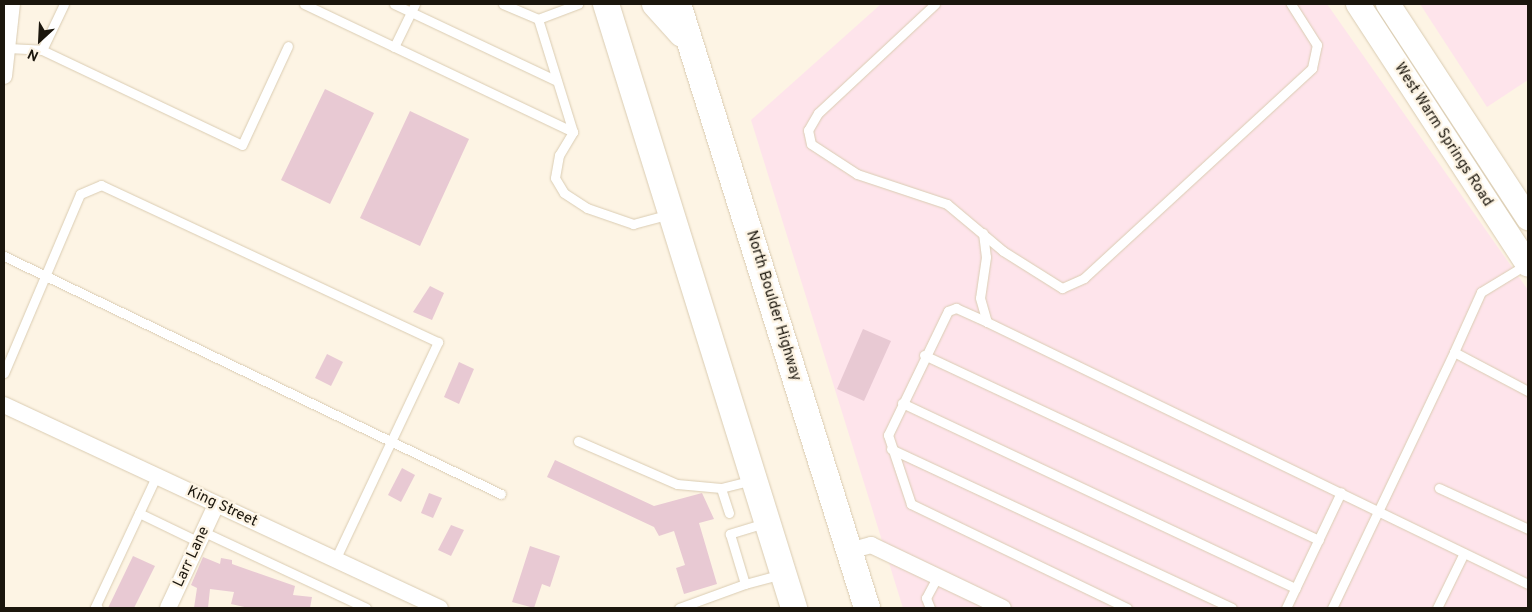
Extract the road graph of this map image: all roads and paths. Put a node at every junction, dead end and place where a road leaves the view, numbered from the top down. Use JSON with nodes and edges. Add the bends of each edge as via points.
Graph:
{"nodes":[{"id":1,"x":12,"y":4,"type":"edge"},
{"id":2,"x":64,"y":4,"type":"edge"},
{"id":3,"x":394,"y":4,"type":"edge"},
{"id":4,"x":503,"y":4,"type":"edge"},
{"id":5,"x":578,"y":4,"type":"edge"},
{"id":6,"x":606,"y":4,"type":"edge"},
{"id":7,"x":655,"y":4,"type":"edge"},
{"id":8,"x":678,"y":4,"type":"edge"},
{"id":9,"x":934,"y":4,"type":"edge"},
{"id":10,"x":1291,"y":4,"type":"edge"},
{"id":11,"x":1358,"y":4,"type":"edge"},
{"id":12,"x":1388,"y":4,"type":"edge"},
{"id":13,"x":309,"y":5,"type":"edge"},
{"id":14,"x":413,"y":8,"type":"edge"},
{"id":15,"x":538,"y":19,"type":"junction"},
{"id":16,"x":288,"y":46,"type":"dead end"},
{"id":17,"x":394,"y":47,"type":"junction"},
{"id":18,"x":8,"y":48,"type":"junction"},
{"id":19,"x":692,"y":49,"type":"junction"},
{"id":20,"x":42,"y":50,"type":"junction"},
{"id":21,"x":4,"y":76,"type":"edge"},
{"id":22,"x":558,"y":80,"type":"junction"},
{"id":23,"x":573,"y":132,"type":"junction"},
{"id":24,"x":672,"y":214,"type":"junction"},
{"id":25,"x":1528,"y":218,"type":"edge"},
{"id":26,"x":983,"y":233,"type":"junction"},
{"id":27,"x":4,"y":256,"type":"edge"},
{"id":28,"x":1528,"y":264,"type":"edge"},
{"id":29,"x":46,"y":276,"type":"junction"},
{"id":30,"x":987,"y":322,"type":"junction"},
{"id":31,"x":1454,"y":352,"type":"junction"},
{"id":32,"x":924,"y":355,"type":"junction"},
{"id":33,"x":4,"y":374,"type":"edge"},
{"id":34,"x":1528,"y":391,"type":"edge"},
{"id":35,"x":902,"y":403,"type":"junction"},
{"id":36,"x":4,"y":405,"type":"edge"},
{"id":37,"x":392,"y":440,"type":"junction"},
{"id":38,"x":578,"y":441,"type":"dead end"},
{"id":39,"x":892,"y":449,"type":"junction"},
{"id":40,"x":156,"y":477,"type":"junction"},
{"id":41,"x":754,"y":479,"type":"junction"},
{"id":42,"x":720,"y":488,"type":"junction"},
{"id":43,"x":1439,"y":488,"type":"dead end"},
{"id":44,"x":1341,"y":492,"type":"junction"},
{"id":45,"x":501,"y":494,"type":"dead end"},
{"id":46,"x":216,"y":505,"type":"junction"},
{"id":47,"x":1379,"y":511,"type":"junction"},
{"id":48,"x":139,"y":513,"type":"junction"},
{"id":49,"x":729,"y":513,"type":"dead end"},
{"id":50,"x":768,"y":522,"type":"junction"},
{"id":51,"x":1528,"y":529,"type":"edge"},
{"id":52,"x":201,"y":537,"type":"junction"},
{"id":53,"x":1319,"y":540,"type":"junction"},
{"id":54,"x":849,"y":551,"type":"junction"},
{"id":55,"x":1464,"y":553,"type":"junction"},
{"id":56,"x":335,"y":560,"type":"junction"},
{"id":57,"x":783,"y":573,"type":"junction"},
{"id":58,"x":936,"y":576,"type":"junction"},
{"id":59,"x":745,"y":584,"type":"junction"},
{"id":60,"x":1528,"y":584,"type":"edge"},
{"id":61,"x":1296,"y":588,"type":"junction"},
{"id":62,"x":98,"y":608,"type":"edge"},
{"id":63,"x":168,"y":608,"type":"edge"},
{"id":64,"x":366,"y":608,"type":"edge"},
{"id":65,"x":440,"y":608,"type":"edge"},
{"id":66,"x":679,"y":608,"type":"edge"},
{"id":67,"x":794,"y":608,"type":"edge"},
{"id":68,"x":867,"y":608,"type":"edge"},
{"id":69,"x":930,"y":608,"type":"edge"},
{"id":70,"x":1003,"y":608,"type":"edge"},
{"id":71,"x":1127,"y":608,"type":"edge"},
{"id":72,"x":1232,"y":608,"type":"edge"},
{"id":73,"x":1286,"y":608,"type":"edge"},
{"id":74,"x":1332,"y":608,"type":"edge"},
{"id":75,"x":1437,"y":608,"type":"edge"}],
"edges":[{"from":1,"to":18,"type":"street"},
{"from":2,"to":20,"type":"lane"},
{"from":3,"to":14,"type":"lane"},
{"from":4,"to":15,"type":"lane"},
{"from":5,"to":15,"type":"lane"},
{"from":6,"to":24,"type":"main road"},
{"from":7,"to":19,"type":"main road"},
{"from":8,"to":19,"type":"main road","name":"North Boulder Highway"},
{"from":9,"to":26,"type":"lane","via":[[818,113],[810,123],[808,137],[815,149],[833,162],[870,180],[947,204]]},
{"from":10,"to":26,"type":"lane","via":[[1318,45],[1312,68],[1084,278],[1062,288],[1048,282]]},
{"from":11,"to":28,"type":"main road","name":"West Warm Springs Road"},
{"from":12,"to":25,"type":"main road","name":"West Warm Springs Road"},
{"from":13,"to":17,"type":"lane"},
{"from":14,"to":17,"type":"lane"},
{"from":14,"to":22,"type":"lane"},
{"from":15,"to":22,"type":"lane"},
{"from":16,"to":20,"type":"lane","via":[[242,145]]},
{"from":17,"to":23,"type":"lane"},
{"from":18,"to":20,"type":"lane"},
{"from":18,"to":21,"type":"street"},
{"from":19,"to":54,"type":"main road","name":"North Boulder Highway"},
{"from":22,"to":23,"type":"lane"},
{"from":23,"to":24,"type":"lane","via":[[559,155],[555,178],[564,193],[587,208],[633,224]]},
{"from":24,"to":41,"type":"main road"},
{"from":26,"to":30,"type":"lane","via":[[986,257],[980,298]]},
{"from":27,"to":29,"type":"lane"},
{"from":28,"to":31,"type":"lane","via":[[1481,292]]},
{"from":29,"to":33,"type":"lane"},
{"from":29,"to":37,"type":"lane"},
{"from":29,"to":37,"type":"lane","via":[[80,194],[101,185],[438,342]]},
{"from":30,"to":32,"type":"lane","via":[[956,308],[948,310]]},
{"from":30,"to":44,"type":"lane"},
{"from":31,"to":34,"type":"lane"},
{"from":31,"to":47,"type":"lane"},
{"from":32,"to":35,"type":"lane"},
{"from":32,"to":53,"type":"lane"},
{"from":35,"to":39,"type":"lane","via":[[888,435]]},
{"from":35,"to":61,"type":"lane"},
{"from":36,"to":40,"type":"street","name":"King Street"},
{"from":37,"to":45,"type":"lane"},
{"from":37,"to":56,"type":"lane"},
{"from":38,"to":42,"type":"lane","via":[[677,484]]},
{"from":39,"to":71,"type":"lane","via":[[906,495],[918,510]]},
{"from":39,"to":72,"type":"lane"},
{"from":40,"to":46,"type":"street","name":"King Street"},
{"from":40,"to":48,"type":"lane"},
{"from":41,"to":42,"type":"lane"},
{"from":41,"to":50,"type":"main road"},
{"from":42,"to":49,"type":"lane"},
{"from":43,"to":51,"type":"lane"},
{"from":44,"to":47,"type":"lane"},
{"from":44,"to":53,"type":"lane"},
{"from":46,"to":52,"type":"street","name":"Larr Lane"},
{"from":46,"to":56,"type":"street","name":"King Street"},
{"from":47,"to":55,"type":"lane"},
{"from":47,"to":74,"type":"lane"},
{"from":48,"to":52,"type":"lane"},
{"from":48,"to":62,"type":"lane","via":[[95,607]]},
{"from":50,"to":57,"type":"main road"},
{"from":50,"to":59,"type":"lane","via":[[730,534]]},
{"from":52,"to":63,"type":"street","name":"Larr Lane"},
{"from":52,"to":64,"type":"lane"},
{"from":53,"to":61,"type":"lane"},
{"from":54,"to":58,"type":"street","via":[[871,545]]},
{"from":54,"to":68,"type":"main road","name":"North Boulder Highway"},
{"from":55,"to":60,"type":"lane"},
{"from":55,"to":75,"type":"lane"},
{"from":56,"to":65,"type":"street","name":"King Street"},
{"from":57,"to":59,"type":"lane"},
{"from":57,"to":67,"type":"main road"},
{"from":58,"to":69,"type":"lane","via":[[926,598]]},
{"from":58,"to":70,"type":"street"},
{"from":59,"to":66,"type":"lane"},
{"from":61,"to":73,"type":"lane"}]}
